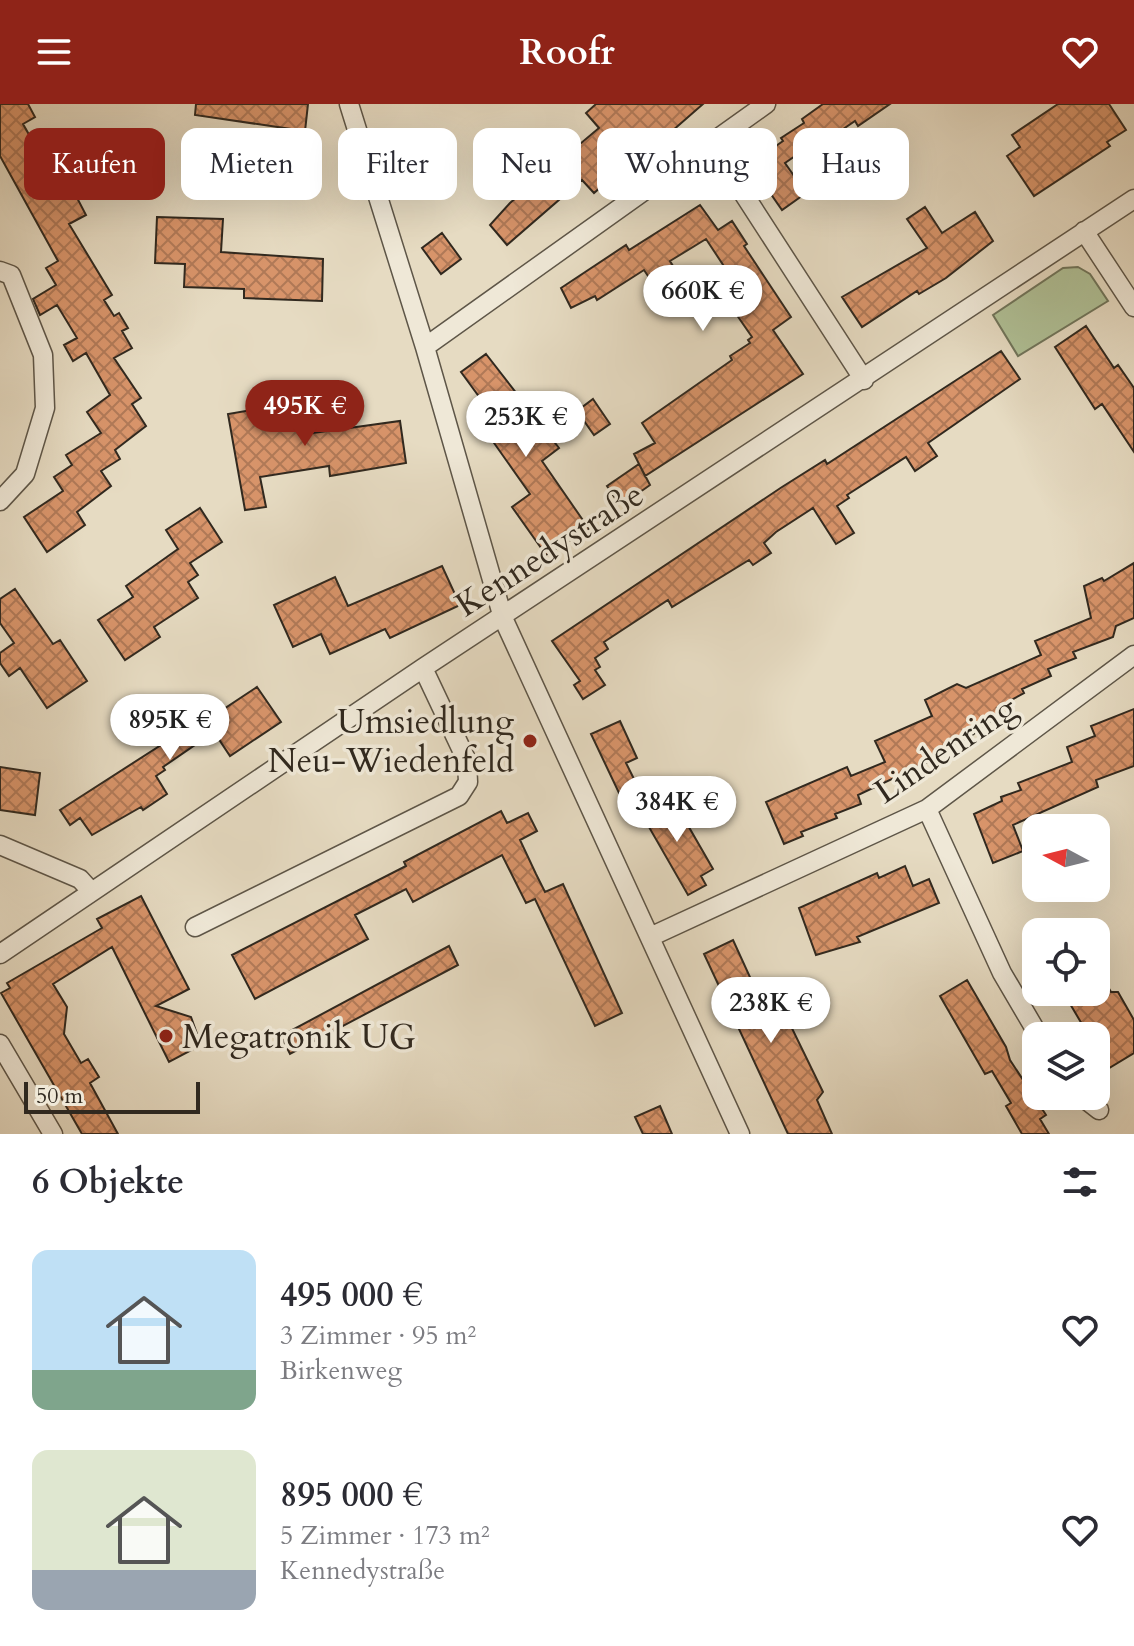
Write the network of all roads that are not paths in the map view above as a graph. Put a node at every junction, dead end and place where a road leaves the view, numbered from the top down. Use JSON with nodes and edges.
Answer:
{"nodes":[{"id":1,"x":349,"y":104,"type":"edge"},
{"id":2,"x":766,"y":104,"type":"edge"},
{"id":3,"x":734,"y":128,"type":"edge"},
{"id":4,"x":1134,"y":199,"type":"edge"},
{"id":5,"x":634,"y":200,"type":"edge"},
{"id":6,"x":748,"y":200,"type":"edge"},
{"id":7,"x":1084,"y":231,"type":"junction"},
{"id":8,"x":0,"y":271,"type":"edge"},
{"id":9,"x":1134,"y":307,"type":"edge"},
{"id":10,"x":425,"y":347,"type":"junction"},
{"id":11,"x":864,"y":380,"type":"junction"},
{"id":12,"x":0,"y":501,"type":"edge"},
{"id":13,"x":503,"y":618,"type":"junction"},
{"id":14,"x":1134,"y":655,"type":"edge"},
{"id":15,"x":423,"y":668,"type":"junction"},
{"id":16,"x":927,"y":809,"type":"junction"},
{"id":17,"x":0,"y":845,"type":"edge"},
{"id":18,"x":90,"y":890,"type":"junction"},
{"id":19,"x":195,"y":927,"type":"dead end"},
{"id":20,"x":650,"y":937,"type":"junction"},
{"id":21,"x":0,"y":954,"type":"edge"},
{"id":22,"x":1031,"y":1022,"type":"edge"},
{"id":23,"x":0,"y":1044,"type":"edge"},
{"id":24,"x":53,"y":1134,"type":"edge"},
{"id":25,"x":740,"y":1134,"type":"edge"}],
"edges":[{"from":1,"to":10,"type":"street"},
{"from":2,"to":3,"type":"street"},
{"from":4,"to":7,"type":"street","name":"Kennedystraße"},
{"from":5,"to":10,"type":"street"},
{"from":6,"to":11,"type":"street"},
{"from":7,"to":9,"type":"street"},
{"from":7,"to":11,"type":"street","name":"Kennedystraße"},
{"from":8,"to":12,"type":"street"},
{"from":10,"to":13,"type":"street"},
{"from":11,"to":13,"type":"street","name":"Kennedystraße"},
{"from":13,"to":15,"type":"street","name":"Kennedystraße"},
{"from":13,"to":20,"type":"street"},
{"from":14,"to":16,"type":"street","name":"Lindenring"},
{"from":15,"to":18,"type":"street","name":"Kennedystraße"},
{"from":15,"to":19,"type":"street"},
{"from":16,"to":20,"type":"street","name":"Lindenring"},
{"from":16,"to":22,"type":"street"},
{"from":17,"to":18,"type":"street"},
{"from":18,"to":21,"type":"street","name":"Kennedystraße"},
{"from":20,"to":25,"type":"street"},
{"from":23,"to":24,"type":"street"}]}
